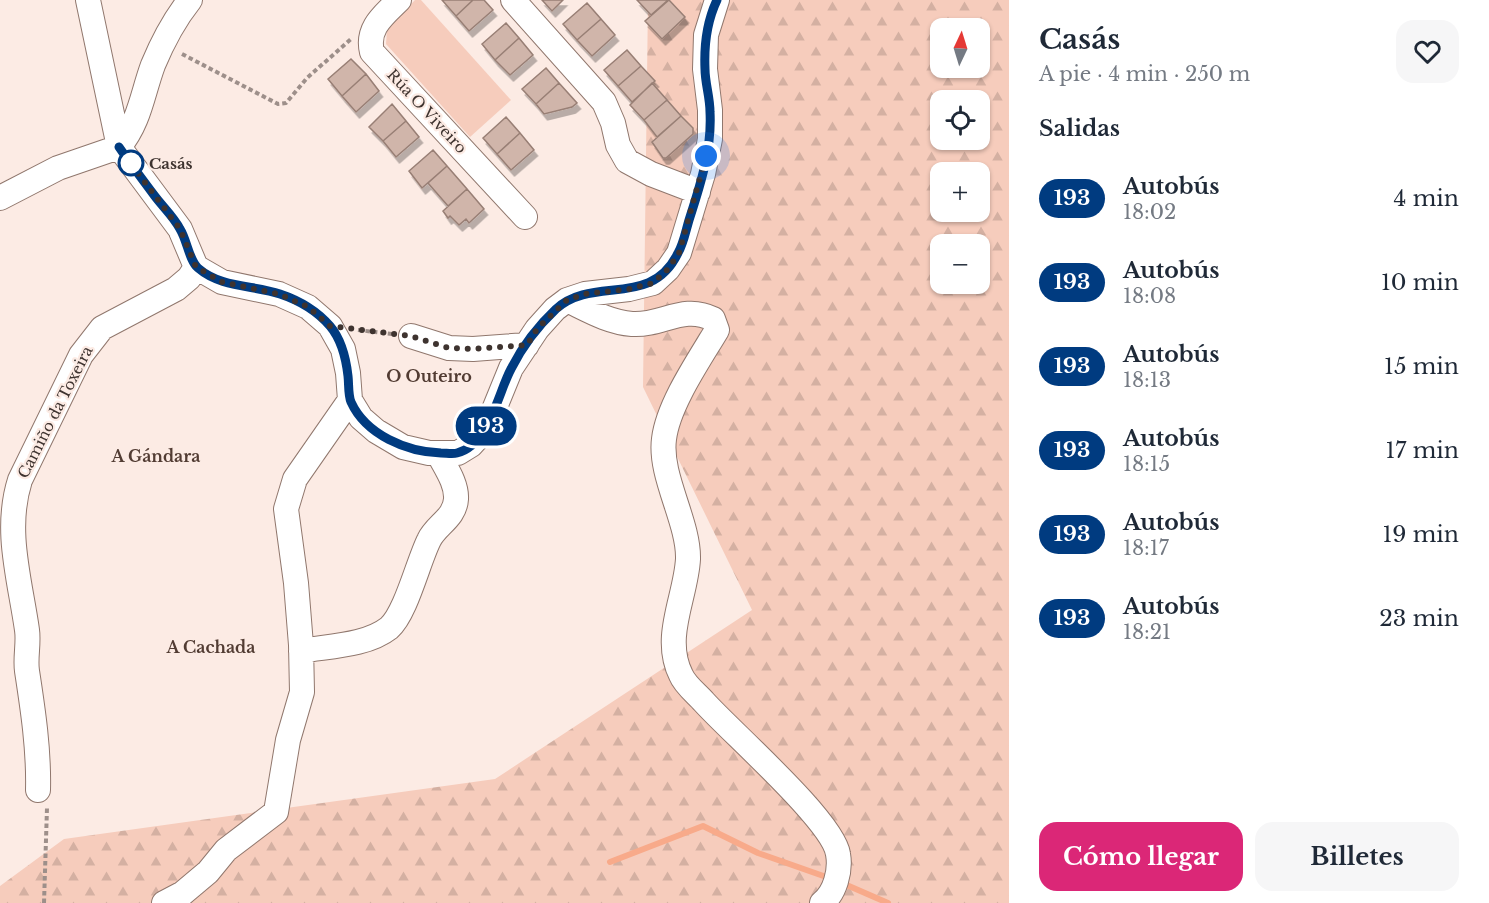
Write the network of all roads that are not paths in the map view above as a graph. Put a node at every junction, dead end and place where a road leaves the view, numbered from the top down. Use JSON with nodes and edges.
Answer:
{"nodes":[{"id":1,"x":88,"y":0,"type":"edge"},
{"id":2,"x":190,"y":0,"type":"edge"},
{"id":3,"x":399,"y":0,"type":"edge"},
{"id":4,"x":513,"y":0,"type":"edge"},
{"id":5,"x":712,"y":2,"type":"edge"},
{"id":6,"x":119,"y":147,"type":"junction"},
{"id":7,"x":698,"y":192,"type":"junction"},
{"id":8,"x":0,"y":198,"type":"edge"},
{"id":9,"x":525,"y":217,"type":"dead end"},
{"id":10,"x":196,"y":267,"type":"junction"},
{"id":11,"x":567,"y":300,"type":"junction"},
{"id":12,"x":411,"y":336,"type":"road end"},
{"id":13,"x":527,"y":345,"type":"junction"},
{"id":14,"x":350,"y":400,"type":"junction"},
{"id":15,"x":438,"y":453,"type":"junction"},
{"id":16,"x":301,"y":651,"type":"junction"},
{"id":17,"x":43,"y":798,"type":"road end"},
{"id":18,"x":164,"y":903,"type":"edge"},
{"id":19,"x":822,"y":903,"type":"edge"}],
"edges":[{"from":1,"to":6,"type":"street"},
{"from":2,"to":6,"type":"street"},
{"from":3,"to":9,"type":"street","name":"Rúa O Viveiro"},
{"from":4,"to":7,"type":"street"},
{"from":5,"to":7,"type":"street"},
{"from":6,"to":8,"type":"street"},
{"from":6,"to":10,"type":"street"},
{"from":7,"to":11,"type":"street"},
{"from":10,"to":14,"type":"street"},
{"from":10,"to":17,"type":"street","name":"Camiño da Toxeira"},
{"from":11,"to":13,"type":"street"},
{"from":11,"to":19,"type":"street"},
{"from":12,"to":13,"type":"street"},
{"from":13,"to":15,"type":"street"},
{"from":14,"to":15,"type":"street"},
{"from":14,"to":16,"type":"street"},
{"from":15,"to":16,"type":"street"},
{"from":16,"to":18,"type":"street"}]}
